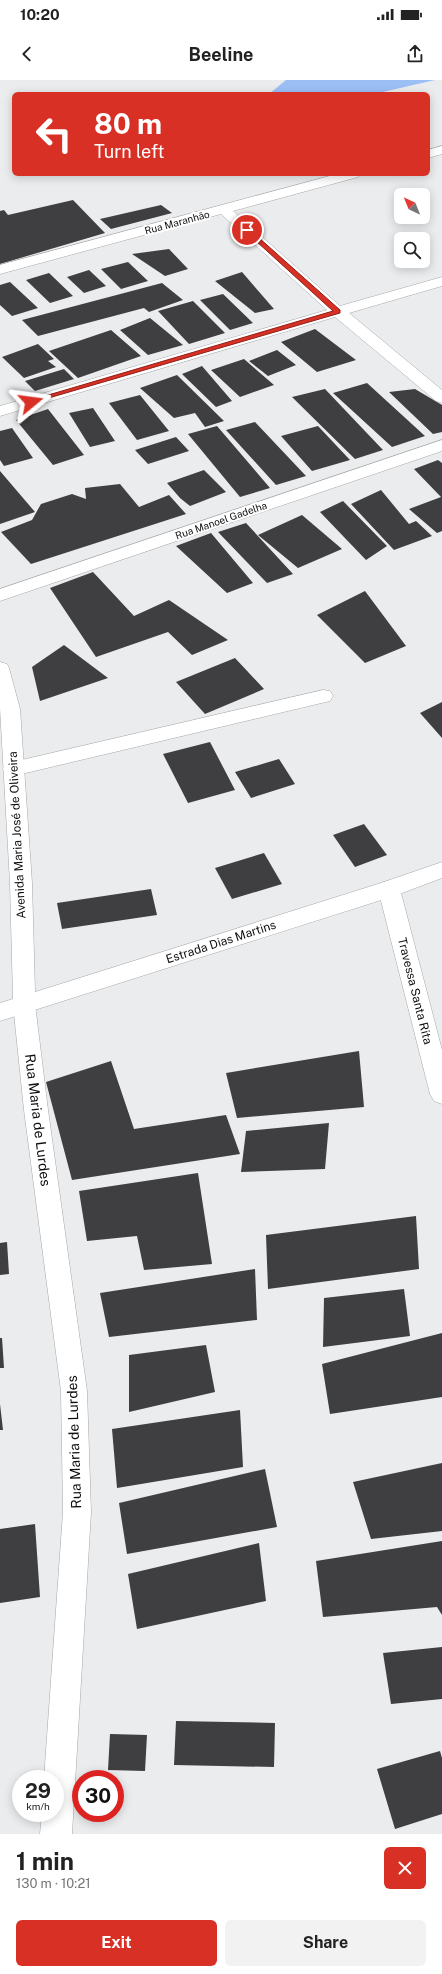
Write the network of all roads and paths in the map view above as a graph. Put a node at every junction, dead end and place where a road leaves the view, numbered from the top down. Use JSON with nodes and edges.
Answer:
{"nodes":[{"id":1,"x":442,"y":150,"type":"edge"},
{"id":2,"x":430,"y":153,"type":"edge"},
{"id":3,"x":346,"y":176,"type":"edge"},
{"id":4,"x":224,"y":210,"type":"junction"},
{"id":5,"x":0,"y":270,"type":"edge"},
{"id":6,"x":442,"y":281,"type":"edge"},
{"id":7,"x":338,"y":312,"type":"junction"},
{"id":8,"x":442,"y":398,"type":"edge"},
{"id":9,"x":0,"y":411,"type":"edge"},
{"id":10,"x":442,"y":445,"type":"edge"},
{"id":11,"x":0,"y":595,"type":"edge"},
{"id":12,"x":0,"y":668,"type":"edge"},
{"id":13,"x":323,"y":696,"type":"dead end"},
{"id":14,"x":13,"y":769,"type":"junction"},
{"id":15,"x":442,"y":870,"type":"edge"},
{"id":16,"x":389,"y":888,"type":"junction"},
{"id":17,"x":12,"y":1008,"type":"edge"},
{"id":18,"x":442,"y":1094,"type":"edge"},
{"id":19,"x":56,"y":1834,"type":"edge"}],
"edges":[{"from":1,"to":2,"type":"street"},
{"from":3,"to":4,"type":"street","name":"Rua Maranhão"},
{"from":4,"to":5,"type":"street","name":"Rua Maranhão"},
{"from":4,"to":7,"type":"street"},
{"from":6,"to":7,"type":"street"},
{"from":7,"to":8,"type":"street"},
{"from":7,"to":9,"type":"street"},
{"from":10,"to":11,"type":"street","name":"Rua Manoel Gadelha"},
{"from":12,"to":14,"type":"street","name":"Avenida Maria José de Oliveira"},
{"from":13,"to":14,"type":"street"},
{"from":14,"to":17,"type":"street","name":"Avenida Maria José de Oliveira"},
{"from":15,"to":16,"type":"street","name":"Estrada Dias Martins"},
{"from":16,"to":17,"type":"street","name":"Estrada Dias Martins"},
{"from":16,"to":18,"type":"street","name":"Travessa Santa Rita"},
{"from":17,"to":19,"type":"street","name":"Rua Maria de Lurdes"}]}
